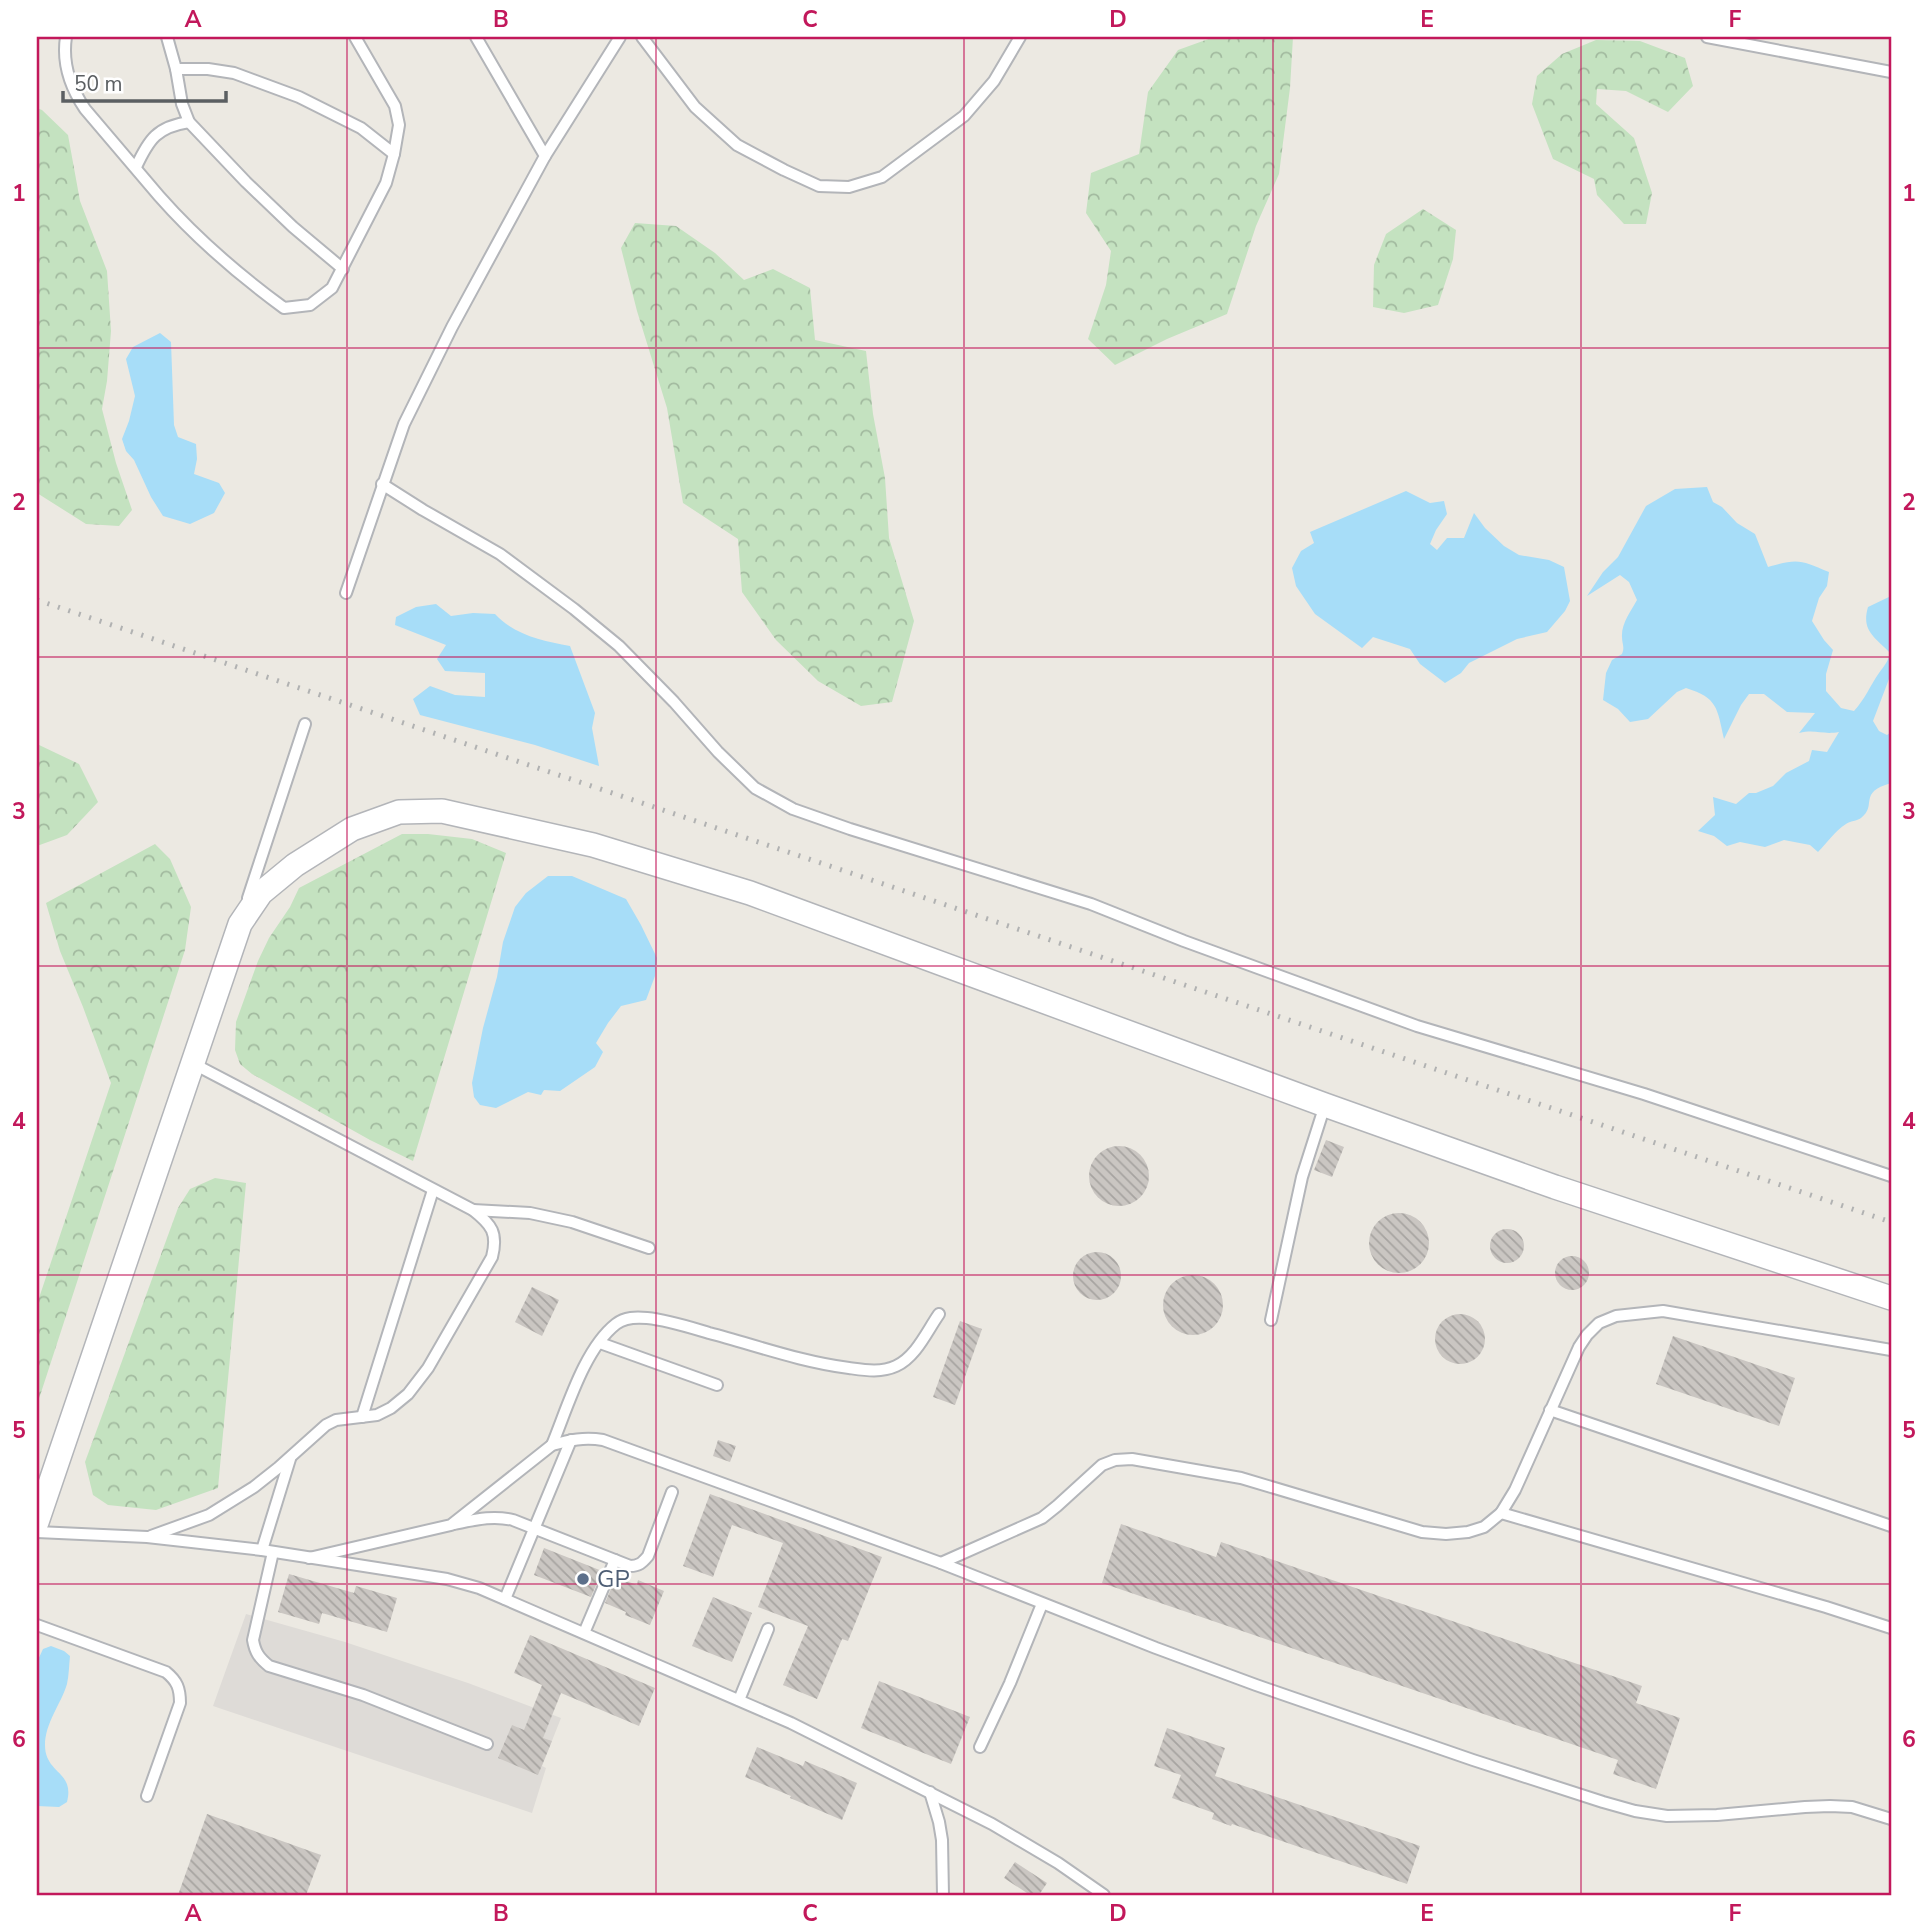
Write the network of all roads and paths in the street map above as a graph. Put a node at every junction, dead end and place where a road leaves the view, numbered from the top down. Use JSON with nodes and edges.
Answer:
{"nodes":[{"id":1,"x":66,"y":37,"type":"edge"},
{"id":2,"x":167,"y":37,"type":"edge"},
{"id":3,"x":355,"y":37,"type":"edge"},
{"id":4,"x":476,"y":37,"type":"edge"},
{"id":5,"x":620,"y":37,"type":"edge"},
{"id":6,"x":642,"y":37,"type":"edge"},
{"id":7,"x":1020,"y":37,"type":"edge"},
{"id":8,"x":1707,"y":37,"type":"edge"},
{"id":9,"x":176,"y":69,"type":"junction"},
{"id":10,"x":1891,"y":72,"type":"edge"},
{"id":11,"x":189,"y":122,"type":"junction"},
{"id":12,"x":394,"y":154,"type":"junction"},
{"id":13,"x":545,"y":156,"type":"junction"},
{"id":14,"x":136,"y":167,"type":"junction"},
{"id":15,"x":343,"y":269,"type":"junction"},
{"id":16,"x":382,"y":484,"type":"junction"},
{"id":17,"x":345,"y":593,"type":"dead end"},
{"id":18,"x":305,"y":724,"type":"dead end"},
{"id":19,"x":240,"y":924,"type":"junction"},
{"id":20,"x":192,"y":1063,"type":"junction"},
{"id":21,"x":1325,"y":1105,"type":"junction"},
{"id":22,"x":1891,"y":1176,"type":"edge"},
{"id":23,"x":433,"y":1190,"type":"junction"},
{"id":24,"x":473,"y":1210,"type":"junction"},
{"id":25,"x":649,"y":1248,"type":"dead end"},
{"id":26,"x":1891,"y":1298,"type":"edge"},
{"id":27,"x":939,"y":1314,"type":"dead end"},
{"id":28,"x":1272,"y":1320,"type":"dead end"},
{"id":29,"x":600,"y":1343,"type":"junction"},
{"id":30,"x":1891,"y":1350,"type":"edge"},
{"id":31,"x":717,"y":1385,"type":"dead end"},
{"id":32,"x":1550,"y":1410,"type":"junction"},
{"id":33,"x":362,"y":1417,"type":"junction"},
{"id":34,"x":571,"y":1440,"type":"junction"},
{"id":35,"x":552,"y":1445,"type":"junction"},
{"id":36,"x":291,"y":1457,"type":"junction"},
{"id":37,"x":672,"y":1492,"type":"dead end"},
{"id":38,"x":1501,"y":1513,"type":"junction"},
{"id":39,"x":37,"y":1522,"type":"edge"},
{"id":40,"x":451,"y":1525,"type":"junction"},
{"id":41,"x":1891,"y":1527,"type":"edge"},
{"id":42,"x":534,"y":1528,"type":"junction"},
{"id":43,"x":37,"y":1532,"type":"edge"},
{"id":44,"x":147,"y":1537,"type":"junction"},
{"id":45,"x":268,"y":1551,"type":"junction"},
{"id":46,"x":309,"y":1558,"type":"junction"},
{"id":47,"x":615,"y":1560,"type":"junction"},
{"id":48,"x":941,"y":1563,"type":"junction"},
{"id":49,"x":505,"y":1599,"type":"junction"},
{"id":50,"x":1042,"y":1604,"type":"junction"},
{"id":51,"x":37,"y":1625,"type":"edge"},
{"id":52,"x":1891,"y":1628,"type":"edge"},
{"id":53,"x":768,"y":1629,"type":"dead end"},
{"id":54,"x":584,"y":1633,"type":"junction"},
{"id":55,"x":739,"y":1700,"type":"junction"},
{"id":56,"x":487,"y":1744,"type":"dead end"},
{"id":57,"x":980,"y":1747,"type":"dead end"},
{"id":58,"x":930,"y":1792,"type":"junction"},
{"id":59,"x":147,"y":1796,"type":"dead end"},
{"id":60,"x":1891,"y":1819,"type":"edge"},
{"id":61,"x":943,"y":1895,"type":"edge"},
{"id":62,"x":1104,"y":1895,"type":"edge"}],
"edges":[{"from":1,"to":14,"type":"lane"},
{"from":2,"to":9,"type":"lane"},
{"from":3,"to":12,"type":"lane"},
{"from":4,"to":13,"type":"lane"},
{"from":5,"to":13,"type":"lane"},
{"from":6,"to":7,"type":"lane"},
{"from":8,"to":10,"type":"lane"},
{"from":9,"to":11,"type":"lane"},
{"from":9,"to":12,"type":"lane"},
{"from":11,"to":14,"type":"lane"},
{"from":11,"to":15,"type":"lane"},
{"from":12,"to":15,"type":"lane"},
{"from":13,"to":16,"type":"lane"},
{"from":14,"to":15,"type":"lane"},
{"from":16,"to":17,"type":"lane"},
{"from":16,"to":22,"type":"lane"},
{"from":18,"to":19,"type":"lane"},
{"from":19,"to":20,"type":"street"},
{"from":19,"to":21,"type":"street"},
{"from":20,"to":23,"type":"lane"},
{"from":20,"to":39,"type":"street"},
{"from":21,"to":26,"type":"street"},
{"from":21,"to":28,"type":"lane"},
{"from":23,"to":24,"type":"lane"},
{"from":23,"to":33,"type":"lane"},
{"from":24,"to":25,"type":"lane"},
{"from":24,"to":33,"type":"lane"},
{"from":27,"to":29,"type":"lane"},
{"from":29,"to":31,"type":"lane"},
{"from":29,"to":35,"type":"lane"},
{"from":30,"to":32,"type":"lane"},
{"from":32,"to":38,"type":"lane"},
{"from":32,"to":41,"type":"lane"},
{"from":33,"to":36,"type":"lane"},
{"from":34,"to":35,"type":"lane"},
{"from":34,"to":42,"type":"lane"},
{"from":34,"to":48,"type":"lane"},
{"from":35,"to":40,"type":"lane"},
{"from":36,"to":44,"type":"lane"},
{"from":36,"to":45,"type":"lane"},
{"from":37,"to":47,"type":"lane"},
{"from":38,"to":48,"type":"lane"},
{"from":38,"to":52,"type":"lane"},
{"from":40,"to":42,"type":"lane"},
{"from":40,"to":46,"type":"lane"},
{"from":42,"to":47,"type":"lane"},
{"from":42,"to":49,"type":"lane"},
{"from":43,"to":44,"type":"lane"},
{"from":44,"to":45,"type":"lane"},
{"from":45,"to":46,"type":"lane"},
{"from":45,"to":56,"type":"lane"},
{"from":46,"to":49,"type":"lane"},
{"from":47,"to":54,"type":"lane"},
{"from":48,"to":50,"type":"lane"},
{"from":49,"to":54,"type":"lane"},
{"from":50,"to":57,"type":"lane"},
{"from":50,"to":60,"type":"lane"},
{"from":51,"to":59,"type":"lane"},
{"from":53,"to":55,"type":"lane"},
{"from":54,"to":55,"type":"lane"},
{"from":55,"to":58,"type":"lane"},
{"from":58,"to":61,"type":"lane"},
{"from":58,"to":62,"type":"lane"}]}
